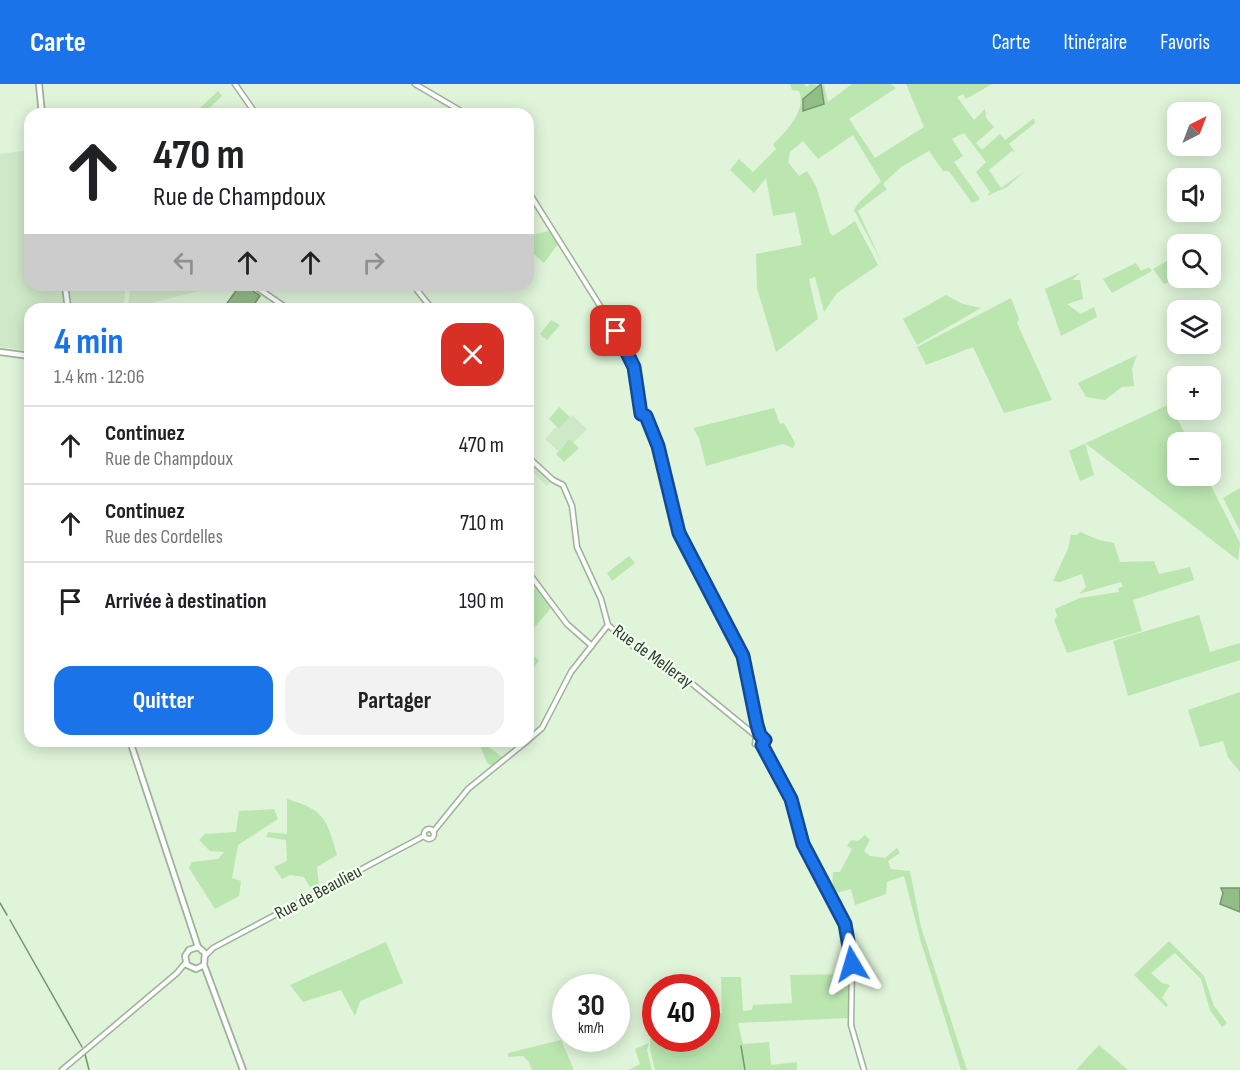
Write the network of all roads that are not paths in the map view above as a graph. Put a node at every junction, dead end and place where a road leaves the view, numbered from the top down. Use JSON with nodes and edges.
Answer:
{"nodes":[{"id":1,"x":39,"y":84,"type":"edge"},
{"id":2,"x":235,"y":84,"type":"edge"},
{"id":3,"x":415,"y":84,"type":"edge"},
{"id":4,"x":41,"y":108,"type":"edge"},
{"id":5,"x":252,"y":108,"type":"edge"},
{"id":6,"x":456,"y":108,"type":"edge"},
{"id":7,"x":534,"y":201,"type":"edge"},
{"id":8,"x":262,"y":291,"type":"edge"},
{"id":9,"x":418,"y":291,"type":"edge"},
{"id":10,"x":279,"y":303,"type":"edge"},
{"id":11,"x":427,"y":303,"type":"edge"},
{"id":12,"x":0,"y":352,"type":"edge"},
{"id":13,"x":24,"y":355,"type":"edge"},
{"id":14,"x":534,"y":462,"type":"edge"},
{"id":15,"x":534,"y":580,"type":"edge"},
{"id":16,"x":608,"y":625,"type":"junction"},
{"id":17,"x":592,"y":646,"type":"junction"},
{"id":18,"x":534,"y":735,"type":"edge"},
{"id":19,"x":758,"y":736,"type":"junction"},
{"id":20,"x":762,"y":745,"type":"junction"},
{"id":21,"x":132,"y":747,"type":"edge"},
{"id":22,"x":520,"y":747,"type":"edge"},
{"id":23,"x":433,"y":832,"type":"junction"},
{"id":24,"x":424,"y":836,"type":"junction"},
{"id":25,"x":192,"y":923,"type":"junction"},
{"id":26,"x":192,"y":948,"type":"junction"},
{"id":27,"x":202,"y":951,"type":"junction"},
{"id":28,"x":186,"y":962,"type":"junction"},
{"id":29,"x":190,"y":967,"type":"junction"},
{"id":30,"x":202,"y":967,"type":"junction"},
{"id":31,"x":177,"y":973,"type":"junction"},
{"id":32,"x":62,"y":1070,"type":"edge"},
{"id":33,"x":243,"y":1070,"type":"edge"},
{"id":34,"x":864,"y":1070,"type":"edge"}],
"edges":[{"from":1,"to":4,"type":"main road"},
{"from":2,"to":5,"type":"street"},
{"from":3,"to":6,"type":"street"},
{"from":7,"to":19,"type":"street"},
{"from":8,"to":10,"type":"street"},
{"from":9,"to":11,"type":"street"},
{"from":12,"to":13,"type":"main road"},
{"from":14,"to":16,"type":"street","name":"Rue de Melleray"},
{"from":15,"to":17,"type":"street"},
{"from":16,"to":17,"type":"street"},
{"from":16,"to":19,"type":"street","name":"Rue de Melleray"},
{"from":17,"to":18,"type":"street"},
{"from":19,"to":20,"type":"street"},
{"from":19,"to":20,"type":"street"},
{"from":20,"to":34,"type":"street"},
{"from":21,"to":25,"type":"main road"},
{"from":22,"to":23,"type":"street"},
{"from":23,"to":24,"type":"street"},
{"from":23,"to":24,"type":"street"},
{"from":24,"to":27,"type":"street","name":"Rue de Beaulieu"},
{"from":25,"to":26,"type":"main road"},
{"from":25,"to":27,"type":"main road"},
{"from":26,"to":27,"type":"main road"},
{"from":26,"to":28,"type":"main road"},
{"from":27,"to":30,"type":"main road"},
{"from":28,"to":29,"type":"main road"},
{"from":28,"to":31,"type":"street"},
{"from":29,"to":30,"type":"main road"},
{"from":29,"to":31,"type":"street"},
{"from":30,"to":33,"type":"main road"},
{"from":31,"to":32,"type":"street"}]}
